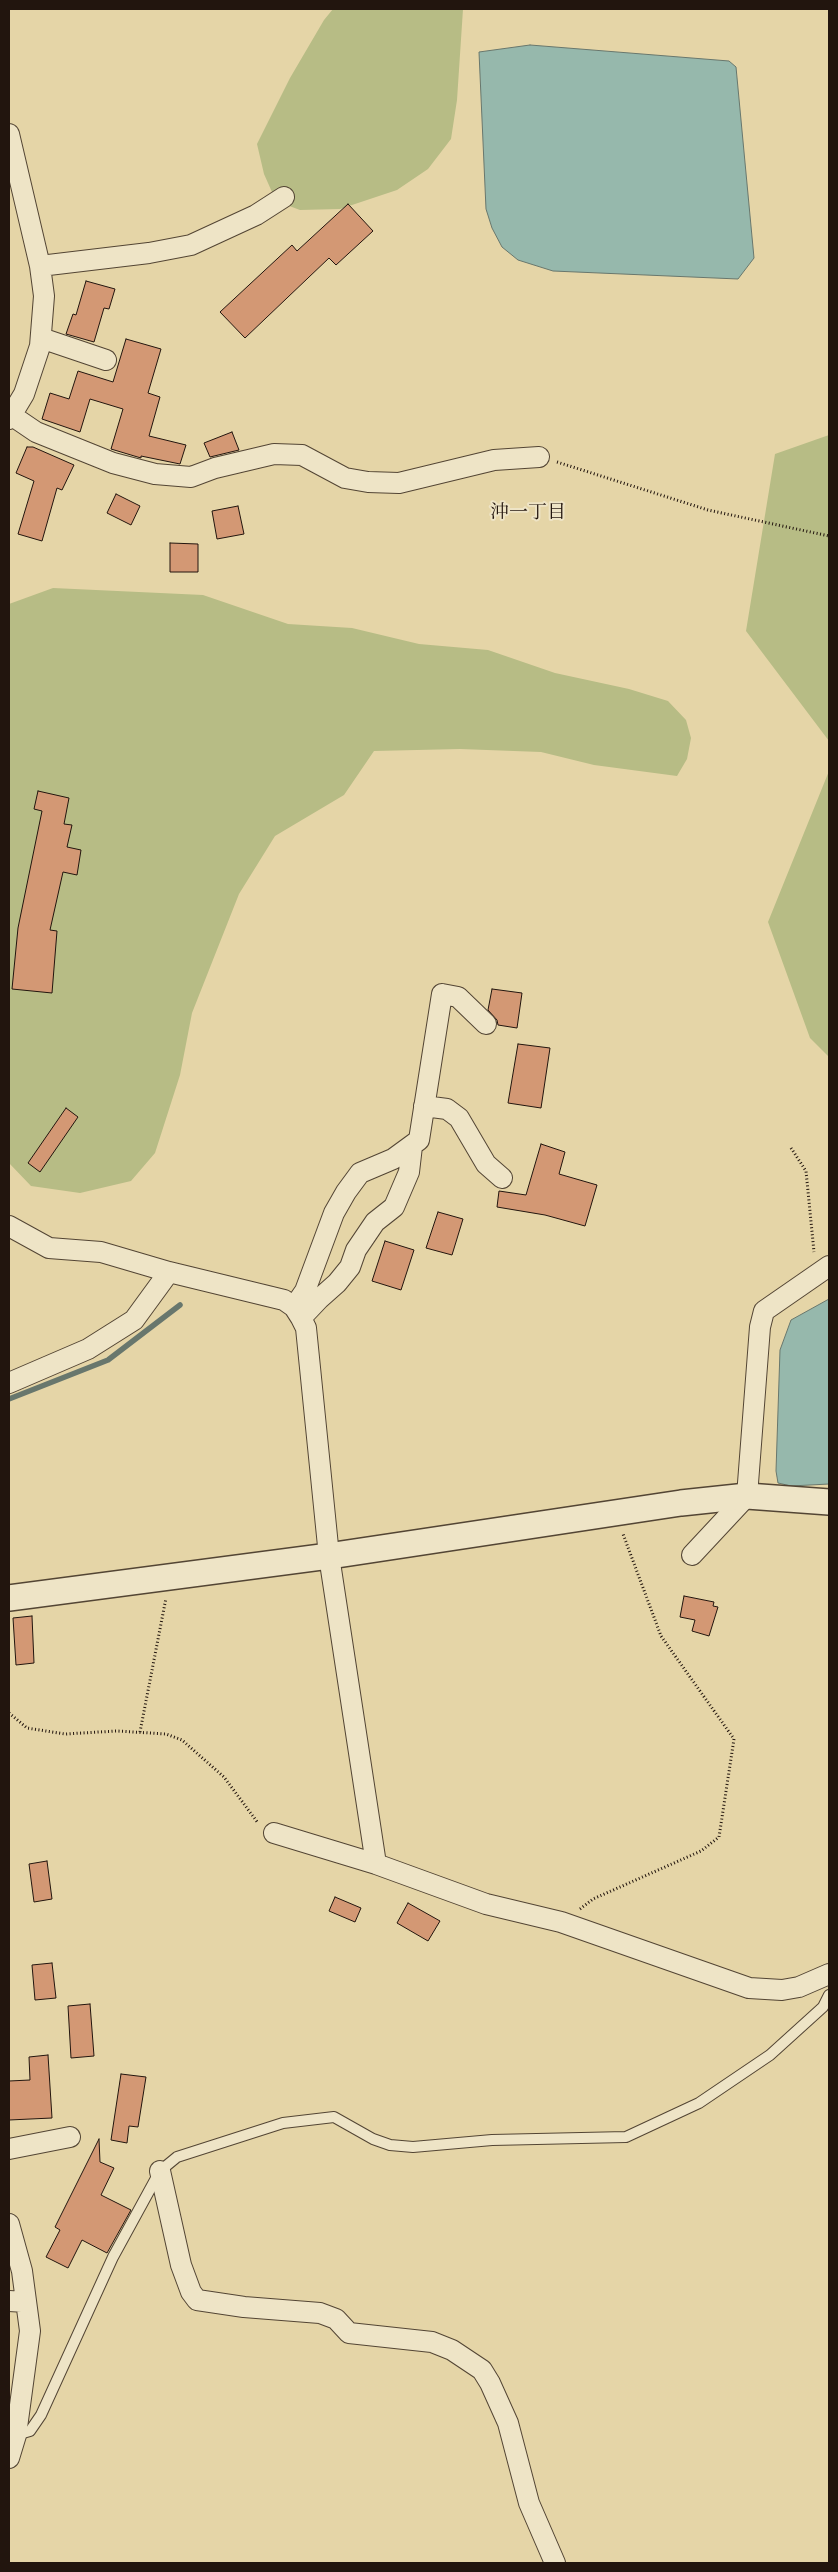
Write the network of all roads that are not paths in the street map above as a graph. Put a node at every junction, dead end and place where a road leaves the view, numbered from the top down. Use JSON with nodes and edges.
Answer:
{"nodes":[{"id":1,"x":9,"y":134,"type":"edge"},
{"id":2,"x":284,"y":198,"type":"dead end"},
{"id":3,"x":40,"y":266,"type":"junction"},
{"id":4,"x":41,"y":338,"type":"junction"},
{"id":5,"x":106,"y":360,"type":"dead end"},
{"id":6,"x":10,"y":416,"type":"edge"},
{"id":7,"x":540,"y":457,"type":"road end"},
{"id":8,"x":486,"y":1024,"type":"dead end"},
{"id":9,"x":424,"y":1106,"type":"junction"},
{"id":10,"x":412,"y":1146,"type":"junction"},
{"id":11,"x":502,"y":1178,"type":"dead end"},
{"id":12,"x":9,"y":1226,"type":"edge"},
{"id":13,"x":823,"y":1270,"type":"edge"},
{"id":14,"x":169,"y":1272,"type":"junction"},
{"id":15,"x":298,"y":1312,"type":"junction"},
{"id":16,"x":9,"y":1383,"type":"edge"},
{"id":17,"x":748,"y":1496,"type":"junction"},
{"id":18,"x":829,"y":1502,"type":"edge"},
{"id":19,"x":692,"y":1555,"type":"dead end"},
{"id":20,"x":328,"y":1556,"type":"junction"},
{"id":21,"x":9,"y":1598,"type":"edge"},
{"id":22,"x":274,"y":1833,"type":"road end"},
{"id":23,"x":376,"y":1864,"type":"junction"},
{"id":24,"x":829,"y":1974,"type":"edge"},
{"id":25,"x":829,"y":1994,"type":"edge"},
{"id":26,"x":70,"y":2137,"type":"dead end"},
{"id":27,"x":9,"y":2149,"type":"edge"},
{"id":28,"x":160,"y":2171,"type":"junction"},
{"id":29,"x":9,"y":2224,"type":"edge"},
{"id":30,"x":18,"y":2302,"type":"edge"},
{"id":31,"x":16,"y":2435,"type":"junction"},
{"id":32,"x":9,"y":2458,"type":"edge"},
{"id":33,"x":555,"y":2563,"type":"edge"}],
"edges":[{"from":1,"to":3,"type":"street"},
{"from":2,"to":3,"type":"street"},
{"from":3,"to":4,"type":"street"},
{"from":4,"to":5,"type":"street"},
{"from":4,"to":6,"type":"street"},
{"from":6,"to":7,"type":"street"},
{"from":8,"to":9,"type":"street"},
{"from":9,"to":10,"type":"street"},
{"from":9,"to":11,"type":"street"},
{"from":10,"to":15,"type":"street"},
{"from":10,"to":15,"type":"street"},
{"from":12,"to":14,"type":"street"},
{"from":13,"to":17,"type":"street"},
{"from":14,"to":15,"type":"street"},
{"from":14,"to":16,"type":"street"},
{"from":15,"to":20,"type":"street"},
{"from":17,"to":18,"type":"street"},
{"from":17,"to":19,"type":"street"},
{"from":17,"to":20,"type":"street"},
{"from":20,"to":21,"type":"street"},
{"from":20,"to":23,"type":"street"},
{"from":22,"to":23,"type":"street"},
{"from":23,"to":24,"type":"street"},
{"from":25,"to":28,"type":"lane"},
{"from":26,"to":27,"type":"street"},
{"from":28,"to":31,"type":"lane"},
{"from":28,"to":33,"type":"street"},
{"from":29,"to":30,"type":"street"},
{"from":30,"to":31,"type":"street"},
{"from":31,"to":32,"type":"street"}]}
